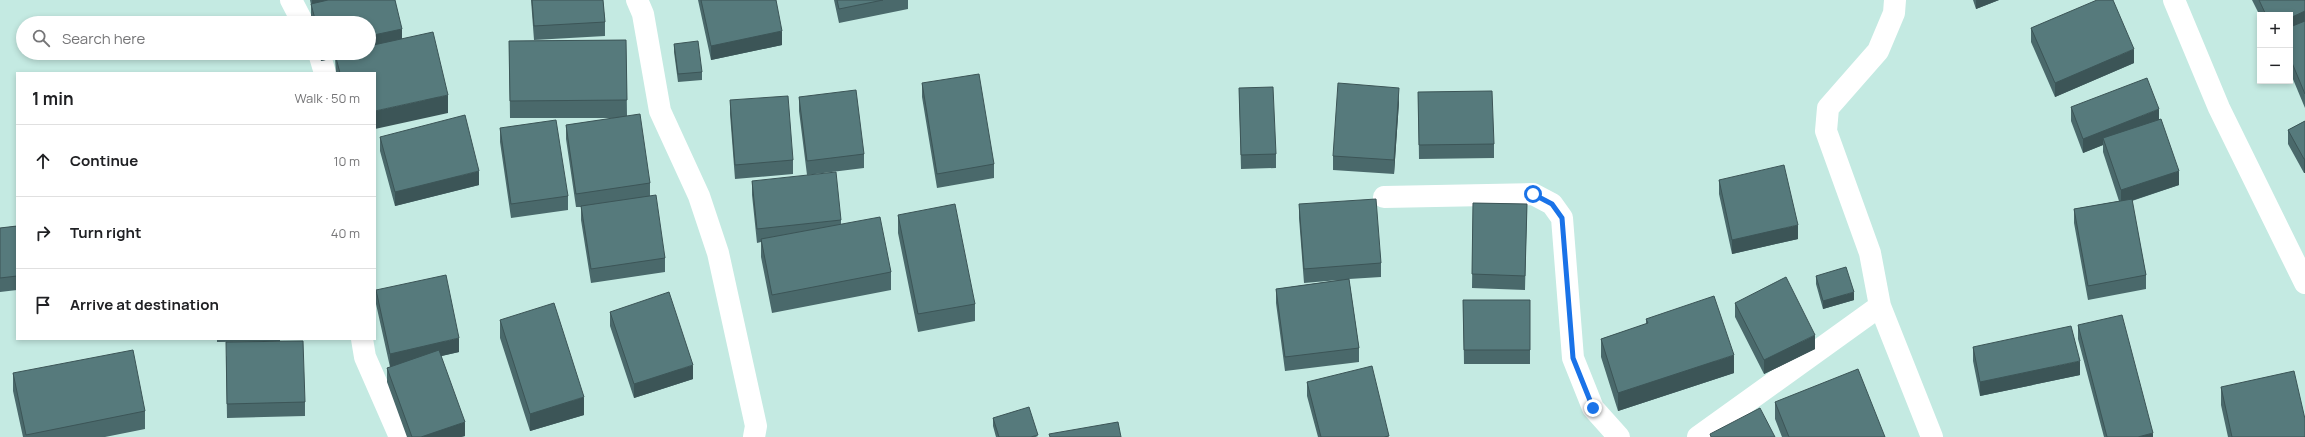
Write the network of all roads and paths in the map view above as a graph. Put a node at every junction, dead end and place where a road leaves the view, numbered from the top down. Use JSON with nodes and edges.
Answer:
{"nodes":[{"id":1,"x":291,"y":0,"type":"edge"},
{"id":2,"x":637,"y":0,"type":"edge"},
{"id":3,"x":1895,"y":0,"type":"edge"},
{"id":4,"x":2174,"y":0,"type":"edge"},
{"id":5,"x":299,"y":16,"type":"edge"},
{"id":6,"x":321,"y":60,"type":"edge"},
{"id":7,"x":325,"y":72,"type":"edge"},
{"id":8,"x":1384,"y":197,"type":"dead end"},
{"id":9,"x":2305,"y":283,"type":"edge"},
{"id":10,"x":1880,"y":306,"type":"junction"},
{"id":11,"x":362,"y":340,"type":"edge"},
{"id":12,"x":400,"y":437,"type":"edge"},
{"id":13,"x":754,"y":437,"type":"edge"},
{"id":14,"x":1619,"y":437,"type":"edge"},
{"id":15,"x":1698,"y":437,"type":"edge"},
{"id":16,"x":1932,"y":437,"type":"edge"}],
"edges":[{"from":1,"to":5,"type":"street"},
{"from":2,"to":13,"type":"street"},
{"from":3,"to":10,"type":"street"},
{"from":4,"to":9,"type":"street"},
{"from":6,"to":7,"type":"street"},
{"from":8,"to":14,"type":"street"},
{"from":10,"to":15,"type":"street"},
{"from":10,"to":16,"type":"street"},
{"from":11,"to":12,"type":"street"}]}
